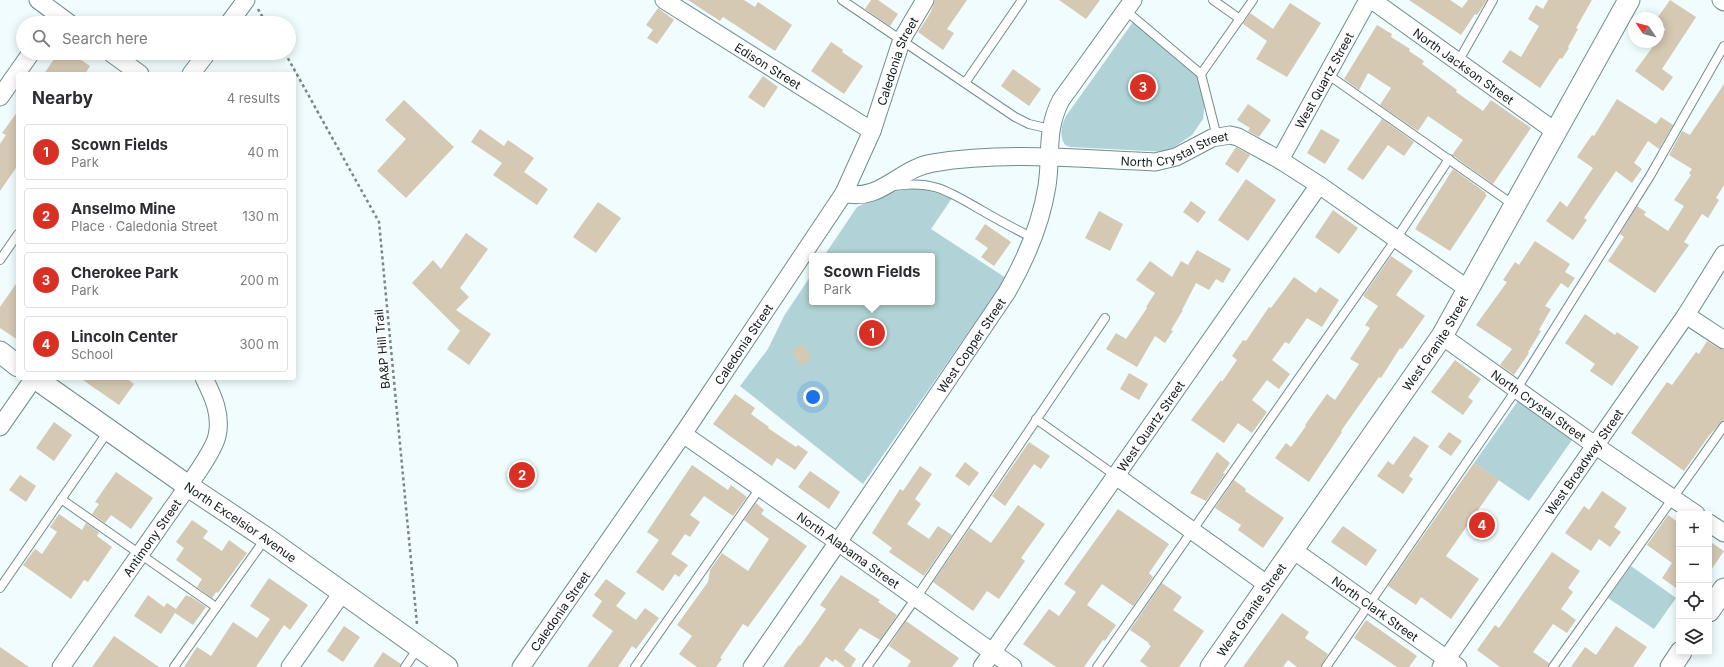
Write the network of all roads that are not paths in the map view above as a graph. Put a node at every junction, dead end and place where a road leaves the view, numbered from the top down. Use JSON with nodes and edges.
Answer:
{"nodes":[{"id":1,"x":38,"y":0,"type":"edge"},
{"id":2,"x":664,"y":0,"type":"edge"},
{"id":3,"x":842,"y":0,"type":"edge"},
{"id":4,"x":925,"y":0,"type":"edge"},
{"id":5,"x":1022,"y":0,"type":"edge"},
{"id":6,"x":1213,"y":0,"type":"edge"},
{"id":7,"x":1253,"y":0,"type":"edge"},
{"id":8,"x":1368,"y":0,"type":"edge"},
{"id":9,"x":1372,"y":0,"type":"edge"},
{"id":10,"x":1493,"y":0,"type":"edge"},
{"id":11,"x":1629,"y":0,"type":"edge"},
{"id":12,"x":1721,"y":0,"type":"edge"},
{"id":13,"x":1724,"y":2,"type":"edge"},
{"id":14,"x":251,"y":3,"type":"edge"},
{"id":15,"x":1129,"y":5,"type":"edge"},
{"id":16,"x":56,"y":16,"type":"edge"},
{"id":17,"x":237,"y":16,"type":"edge"},
{"id":18,"x":1240,"y":19,"type":"junction"},
{"id":19,"x":902,"y":39,"type":"junction"},
{"id":20,"x":1724,"y":46,"type":"edge"},
{"id":21,"x":26,"y":60,"type":"edge"},
{"id":22,"x":119,"y":60,"type":"edge"},
{"id":23,"x":202,"y":60,"type":"edge"},
{"id":24,"x":1458,"y":62,"type":"junction"},
{"id":25,"x":18,"y":72,"type":"edge"},
{"id":26,"x":134,"y":72,"type":"edge"},
{"id":27,"x":193,"y":72,"type":"edge"},
{"id":28,"x":16,"y":74,"type":"edge"},
{"id":29,"x":1201,"y":74,"type":"junction"},
{"id":30,"x":1327,"y":74,"type":"junction"},
{"id":31,"x":965,"y":83,"type":"junction"},
{"id":32,"x":0,"y":97,"type":"edge"},
{"id":33,"x":1050,"y":129,"type":"junction"},
{"id":34,"x":872,"y":131,"type":"junction"},
{"id":35,"x":1556,"y":132,"type":"junction"},
{"id":36,"x":1217,"y":137,"type":"junction"},
{"id":37,"x":1050,"y":157,"type":"junction"},
{"id":38,"x":1449,"y":159,"type":"junction"},
{"id":39,"x":1280,"y":160,"type":"junction"},
{"id":40,"x":1319,"y":185,"type":"junction"},
{"id":41,"x":883,"y":188,"type":"junction"},
{"id":42,"x":844,"y":193,"type":"junction"},
{"id":43,"x":1514,"y":206,"type":"junction"},
{"id":44,"x":16,"y":237,"type":"edge"},
{"id":45,"x":1033,"y":238,"type":"junction"},
{"id":46,"x":1396,"y":239,"type":"junction"},
{"id":47,"x":1724,"y":254,"type":"edge"},
{"id":48,"x":0,"y":260,"type":"edge"},
{"id":49,"x":1468,"y":289,"type":"junction"},
{"id":50,"x":1686,"y":315,"type":"junction"},
{"id":51,"x":1105,"y":318,"type":"dead end"},
{"id":52,"x":1442,"y":336,"type":"junction"},
{"id":53,"x":1724,"y":340,"type":"edge"},
{"id":54,"x":0,"y":352,"type":"edge"},
{"id":55,"x":16,"y":364,"type":"edge"},
{"id":56,"x":34,"y":380,"type":"edge"},
{"id":57,"x":38,"y":380,"type":"edge"},
{"id":58,"x":205,"y":380,"type":"edge"},
{"id":59,"x":1516,"y":390,"type":"junction"},
{"id":60,"x":1036,"y":419,"type":"junction"},
{"id":61,"x":1724,"y":426,"type":"edge"},
{"id":62,"x":0,"y":427,"type":"edge"},
{"id":63,"x":109,"y":430,"type":"junction"},
{"id":64,"x":683,"y":434,"type":"junction"},
{"id":65,"x":1596,"y":446,"type":"junction"},
{"id":66,"x":1116,"y":476,"type":"junction"},
{"id":67,"x":188,"y":486,"type":"junction"},
{"id":68,"x":760,"y":488,"type":"junction"},
{"id":69,"x":1673,"y":498,"type":"junction"},
{"id":70,"x":61,"y":499,"type":"junction"},
{"id":71,"x":1692,"y":511,"type":"edge"},
{"id":72,"x":1712,"y":525,"type":"edge"},
{"id":73,"x":1193,"y":531,"type":"junction"},
{"id":74,"x":1724,"y":533,"type":"edge"},
{"id":75,"x":266,"y":538,"type":"junction"},
{"id":76,"x":838,"y":542,"type":"junction"},
{"id":77,"x":1293,"y":550,"type":"junction"},
{"id":78,"x":140,"y":553,"type":"junction"},
{"id":79,"x":1268,"y":585,"type":"junction"},
{"id":80,"x":0,"y":588,"type":"edge"},
{"id":81,"x":1724,"y":590,"type":"edge"},
{"id":82,"x":342,"y":593,"type":"junction"},
{"id":83,"x":916,"y":598,"type":"junction"},
{"id":84,"x":1369,"y":604,"type":"junction"},
{"id":85,"x":216,"y":607,"type":"junction"},
{"id":86,"x":1712,"y":607,"type":"edge"},
{"id":87,"x":419,"y":648,"type":"junction"},
{"id":88,"x":992,"y":653,"type":"junction"},
{"id":89,"x":1679,"y":655,"type":"edge"},
{"id":90,"x":1448,"y":665,"type":"edge"},
{"id":91,"x":61,"y":667,"type":"edge"},
{"id":92,"x":174,"y":667,"type":"edge"},
{"id":93,"x":290,"y":667,"type":"edge"},
{"id":94,"x":406,"y":667,"type":"edge"},
{"id":95,"x":447,"y":667,"type":"edge"},
{"id":96,"x":521,"y":667,"type":"edge"},
{"id":97,"x":635,"y":667,"type":"edge"},
{"id":98,"x":752,"y":667,"type":"edge"},
{"id":99,"x":867,"y":667,"type":"edge"},
{"id":100,"x":982,"y":667,"type":"edge"},
{"id":101,"x":1012,"y":667,"type":"edge"},
{"id":102,"x":1097,"y":667,"type":"edge"},
{"id":103,"x":1211,"y":667,"type":"edge"},
{"id":104,"x":1326,"y":667,"type":"edge"},
{"id":105,"x":1554,"y":667,"type":"edge"},
{"id":106,"x":1671,"y":667,"type":"edge"}],
"edges":[{"from":1,"to":16,"type":"street"},
{"from":2,"to":34,"type":"street","name":"Edison Street"},
{"from":3,"to":19,"type":"lane"},
{"from":4,"to":19,"type":"street","name":"Caledonia Street"},
{"from":5,"to":31,"type":"lane"},
{"from":6,"to":18,"type":"lane"},
{"from":7,"to":18,"type":"lane"},
{"from":8,"to":30,"type":"street","name":"West Quartz Street"},
{"from":9,"to":24,"type":"street","name":"North Jackson Street"},
{"from":10,"to":24,"type":"lane"},
{"from":11,"to":35,"type":"street","name":"West Granite Street"},
{"from":12,"to":13,"type":"street"},
{"from":14,"to":17,"type":"street"},
{"from":15,"to":29,"type":"lane"},
{"from":15,"to":33,"type":"street","name":"West Copper Street"},
{"from":18,"to":29,"type":"lane"},
{"from":19,"to":31,"type":"lane"},
{"from":19,"to":34,"type":"street","name":"Caledonia Street"},
{"from":20,"to":59,"type":"lane"},
{"from":21,"to":25,"type":"street"},
{"from":22,"to":26,"type":"street"},
{"from":23,"to":27,"type":"street"},
{"from":24,"to":35,"type":"street","name":"North Jackson Street"},
{"from":28,"to":32,"type":"street"},
{"from":29,"to":36,"type":"lane"},
{"from":30,"to":38,"type":"lane"},
{"from":30,"to":39,"type":"street","name":"West Quartz Street"},
{"from":31,"to":33,"type":"lane"},
{"from":33,"to":37,"type":"street","name":"West Copper Street"},
{"from":34,"to":42,"type":"street","name":"Caledonia Street"},
{"from":35,"to":43,"type":"street","name":"West Granite Street"},
{"from":36,"to":37,"type":"street","name":"North Crystal Street"},
{"from":36,"to":39,"type":"street","name":"North Crystal Street"},
{"from":37,"to":41,"type":"street","name":"North Crystal Street"},
{"from":37,"to":45,"type":"street","name":"West Copper Street"},
{"from":38,"to":43,"type":"lane"},
{"from":38,"to":46,"type":"lane"},
{"from":39,"to":40,"type":"street","name":"North Crystal Street"},
{"from":40,"to":46,"type":"street","name":"North Crystal Street"},
{"from":40,"to":66,"type":"street","name":"West Quartz Street"},
{"from":41,"to":42,"type":"street","name":"North Crystal Street"},
{"from":41,"to":45,"type":"lane"},
{"from":42,"to":64,"type":"street","name":"Caledonia Street"},
{"from":43,"to":49,"type":"street","name":"West Granite Street"},
{"from":44,"to":48,"type":"lane"},
{"from":45,"to":76,"type":"street","name":"West Copper Street"},
{"from":46,"to":49,"type":"street","name":"North Crystal Street"},
{"from":46,"to":73,"type":"lane"},
{"from":47,"to":50,"type":"street","name":"West Broadway Street"},
{"from":49,"to":52,"type":"street","name":"West Granite Street"},
{"from":50,"to":53,"type":"street"},
{"from":50,"to":65,"type":"street","name":"West Broadway Street"},
{"from":51,"to":60,"type":"lane"},
{"from":52,"to":59,"type":"street","name":"North Crystal Street"},
{"from":52,"to":77,"type":"street","name":"West Granite Street"},
{"from":54,"to":55,"type":"street"},
{"from":56,"to":62,"type":"street"},
{"from":57,"to":63,"type":"street","name":"North Excelsior Avenue"},
{"from":58,"to":67,"type":"street","name":"Antimony Street"},
{"from":59,"to":65,"type":"street","name":"North Crystal Street"},
{"from":59,"to":84,"type":"lane"},
{"from":60,"to":66,"type":"lane"},
{"from":60,"to":83,"type":"lane"},
{"from":61,"to":69,"type":"lane"},
{"from":63,"to":67,"type":"street","name":"North Excelsior Avenue"},
{"from":63,"to":70,"type":"lane"},
{"from":64,"to":68,"type":"street","name":"North Alabama Street"},
{"from":64,"to":96,"type":"street","name":"Caledonia Street"},
{"from":65,"to":69,"type":"street","name":"North Crystal Street"},
{"from":65,"to":90,"type":"street","name":"West Broadway Street"},
{"from":66,"to":73,"type":"street"},
{"from":66,"to":88,"type":"street","name":"West Quartz Street"},
{"from":67,"to":75,"type":"street","name":"North Excelsior Avenue"},
{"from":67,"to":78,"type":"street","name":"Antimony Street"},
{"from":68,"to":76,"type":"street","name":"North Alabama Street"},
{"from":68,"to":97,"type":"lane"},
{"from":69,"to":71,"type":"street","name":"North Crystal Street"},
{"from":69,"to":105,"type":"lane"},
{"from":70,"to":78,"type":"lane"},
{"from":70,"to":80,"type":"lane"},
{"from":72,"to":74,"type":"street"},
{"from":73,"to":79,"type":"street"},
{"from":73,"to":102,"type":"lane"},
{"from":75,"to":82,"type":"street","name":"North Excelsior Avenue"},
{"from":75,"to":85,"type":"lane"},
{"from":76,"to":83,"type":"street","name":"North Alabama Street"},
{"from":76,"to":98,"type":"street","name":"West Copper Street"},
{"from":77,"to":79,"type":"street","name":"West Granite Street"},
{"from":77,"to":84,"type":"street","name":"North Clark Street"},
{"from":78,"to":85,"type":"lane"},
{"from":78,"to":91,"type":"street","name":"Antimony Street"},
{"from":79,"to":103,"type":"street","name":"West Granite Street"},
{"from":81,"to":86,"type":"street"},
{"from":82,"to":87,"type":"street","name":"North Excelsior Avenue"},
{"from":82,"to":93,"type":"street"},
{"from":83,"to":88,"type":"street","name":"North Alabama Street"},
{"from":83,"to":99,"type":"lane"},
{"from":84,"to":90,"type":"street","name":"North Clark Street"},
{"from":84,"to":104,"type":"lane"},
{"from":85,"to":92,"type":"lane"},
{"from":87,"to":94,"type":"lane"},
{"from":87,"to":95,"type":"street","name":"North Excelsior Avenue"},
{"from":88,"to":100,"type":"street","name":"West Quartz Street"},
{"from":88,"to":101,"type":"street","name":"North Alabama Street"},
{"from":89,"to":106,"type":"street"}]}
